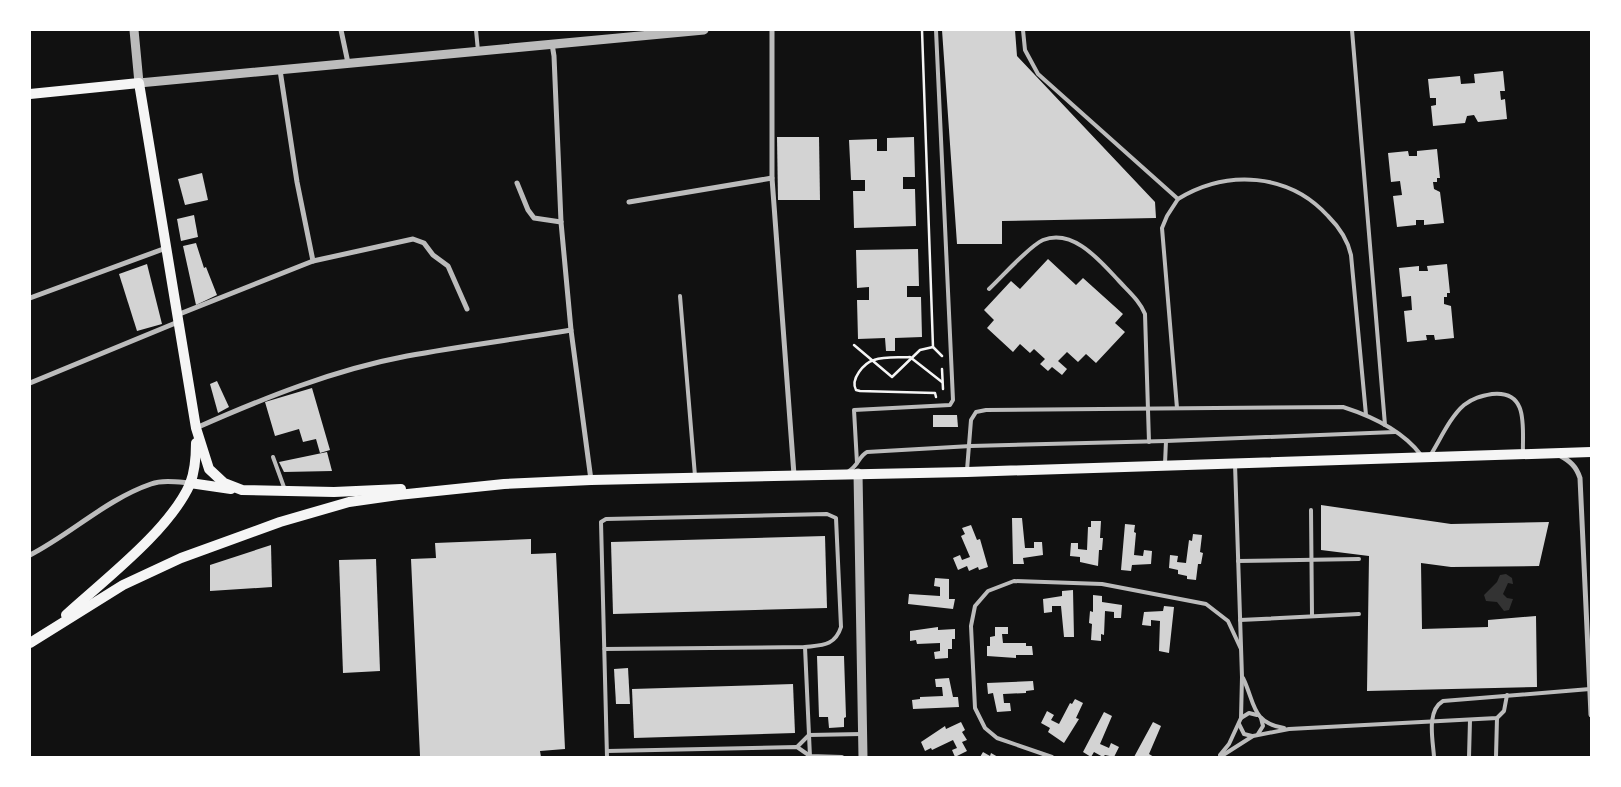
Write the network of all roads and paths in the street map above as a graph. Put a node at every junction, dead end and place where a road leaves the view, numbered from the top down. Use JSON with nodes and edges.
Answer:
{"nodes":[{"id":1,"x":134,"y":30,"type":"edge"},
{"id":2,"x":341,"y":30,"type":"edge"},
{"id":3,"x":476,"y":30,"type":"edge"},
{"id":4,"x":704,"y":30,"type":"edge"},
{"id":5,"x":772,"y":30,"type":"edge"},
{"id":6,"x":922,"y":30,"type":"edge"},
{"id":7,"x":936,"y":30,"type":"edge"},
{"id":8,"x":1023,"y":30,"type":"edge"},
{"id":9,"x":1352,"y":30,"type":"edge"},
{"id":10,"x":638,"y":33,"type":"edge"},
{"id":11,"x":552,"y":44,"type":"junction"},
{"id":12,"x":478,"y":51,"type":"junction"},
{"id":13,"x":348,"y":63,"type":"junction"},
{"id":14,"x":280,"y":70,"type":"junction"},
{"id":15,"x":140,"y":83,"type":"junction"},
{"id":16,"x":30,"y":94,"type":"edge"},
{"id":17,"x":772,"y":178,"type":"junction"},
{"id":18,"x":517,"y":182,"type":"dead end"},
{"id":19,"x":1178,"y":199,"type":"junction"},
{"id":20,"x":629,"y":202,"type":"dead end"},
{"id":21,"x":561,"y":222,"type":"junction"},
{"id":22,"x":166,"y":248,"type":"junction"},
{"id":23,"x":313,"y":260,"type":"junction"},
{"id":24,"x":989,"y":288,"type":"dead end"},
{"id":25,"x":680,"y":296,"type":"dead end"},
{"id":26,"x":30,"y":298,"type":"edge"},
{"id":27,"x":467,"y":309,"type":"dead end"},
{"id":28,"x":178,"y":318,"type":"junction"},
{"id":29,"x":571,"y":330,"type":"junction"},
{"id":30,"x":854,"y":345,"type":"dead end"},
{"id":31,"x":933,"y":347,"type":"junction"},
{"id":32,"x":910,"y":357,"type":"junction"},
{"id":33,"x":873,"y":360,"type":"junction"},
{"id":34,"x":942,"y":382,"type":"junction"},
{"id":35,"x":30,"y":383,"type":"edge"},
{"id":36,"x":943,"y":391,"type":"dead end"},
{"id":37,"x":937,"y":402,"type":"dead end"},
{"id":38,"x":1146,"y":408,"type":"junction"},
{"id":39,"x":1177,"y":408,"type":"junction"},
{"id":40,"x":1366,"y":415,"type":"junction"},
{"id":41,"x":1384,"y":426,"type":"junction"},
{"id":42,"x":196,"y":428,"type":"junction"},
{"id":43,"x":1395,"y":432,"type":"junction"},
{"id":44,"x":1148,"y":442,"type":"junction"},
{"id":45,"x":1166,"y":442,"type":"junction"},
{"id":46,"x":970,"y":446,"type":"junction"},
{"id":47,"x":1591,"y":452,"type":"edge"},
{"id":48,"x":1547,"y":453,"type":"junction"},
{"id":49,"x":1523,"y":454,"type":"junction"},
{"id":50,"x":273,"y":457,"type":"dead end"},
{"id":51,"x":1426,"y":457,"type":"junction"},
{"id":52,"x":1235,"y":463,"type":"junction"},
{"id":53,"x":1165,"y":465,"type":"junction"},
{"id":54,"x":857,"y":470,"type":"junction"},
{"id":55,"x":967,"y":472,"type":"junction"},
{"id":56,"x":794,"y":475,"type":"junction"},
{"id":57,"x":695,"y":478,"type":"junction"},
{"id":58,"x":591,"y":480,"type":"junction"},
{"id":59,"x":190,"y":483,"type":"junction"},
{"id":60,"x":504,"y":484,"type":"junction"},
{"id":61,"x":242,"y":490,"type":"junction"},
{"id":62,"x":286,"y":491,"type":"junction"},
{"id":63,"x":1312,"y":510,"type":"dead end"},
{"id":64,"x":30,"y":555,"type":"edge"},
{"id":65,"x":1312,"y":559,"type":"junction"},
{"id":66,"x":1359,"y":559,"type":"dead end"},
{"id":67,"x":1238,"y":560,"type":"junction"},
{"id":68,"x":1359,"y":614,"type":"dead end"},
{"id":69,"x":1312,"y":616,"type":"junction"},
{"id":70,"x":1240,"y":620,"type":"junction"},
{"id":71,"x":47,"y":632,"type":"junction"},
{"id":72,"x":30,"y":643,"type":"edge"},
{"id":73,"x":805,"y":647,"type":"junction"},
{"id":74,"x":604,"y":649,"type":"junction"},
{"id":75,"x":1241,"y":649,"type":"junction"},
{"id":76,"x":1242,"y":677,"type":"junction"},
{"id":77,"x":1590,"y":689,"type":"edge"},
{"id":78,"x":1507,"y":695,"type":"junction"},
{"id":79,"x":1591,"y":715,"type":"edge"},
{"id":80,"x":1260,"y":717,"type":"junction"},
{"id":81,"x":1241,"y":718,"type":"junction"},
{"id":82,"x":1497,"y":718,"type":"junction"},
{"id":83,"x":1470,"y":720,"type":"junction"},
{"id":84,"x":1432,"y":722,"type":"junction"},
{"id":85,"x":1239,"y":724,"type":"junction"},
{"id":86,"x":1289,"y":729,"type":"junction"},
{"id":87,"x":862,"y":734,"type":"junction"},
{"id":88,"x":809,"y":735,"type":"junction"},
{"id":89,"x":1255,"y":735,"type":"junction"},
{"id":90,"x":797,"y":747,"type":"junction"},
{"id":91,"x":607,"y":751,"type":"junction"},
{"id":92,"x":810,"y":756,"type":"edge"},
{"id":93,"x":607,"y":757,"type":"edge"},
{"id":94,"x":842,"y":757,"type":"edge"},
{"id":95,"x":863,"y":757,"type":"edge"},
{"id":96,"x":1052,"y":757,"type":"edge"},
{"id":97,"x":1219,"y":757,"type":"edge"},
{"id":98,"x":1434,"y":757,"type":"edge"},
{"id":99,"x":1469,"y":757,"type":"edge"},
{"id":100,"x":1496,"y":757,"type":"edge"}],
"edges":[{"from":1,"to":15,"type":"street"},
{"from":2,"to":13,"type":"street"},
{"from":3,"to":12,"type":"lane"},
{"from":4,"to":10,"type":"street"},
{"from":5,"to":17,"type":"street"},
{"from":6,"to":31,"type":"path"},
{"from":7,"to":54,"type":"lane"},
{"from":8,"to":19,"type":"lane"},
{"from":9,"to":41,"type":"lane"},
{"from":10,"to":11,"type":"street"},
{"from":11,"to":12,"type":"street"},
{"from":11,"to":21,"type":"street"},
{"from":12,"to":13,"type":"street"},
{"from":13,"to":14,"type":"street"},
{"from":14,"to":15,"type":"street"},
{"from":14,"to":23,"type":"street"},
{"from":15,"to":16,"type":"main road"},
{"from":15,"to":22,"type":"main road"},
{"from":17,"to":20,"type":"street"},
{"from":17,"to":56,"type":"street"},
{"from":18,"to":21,"type":"street"},
{"from":19,"to":39,"type":"lane"},
{"from":19,"to":40,"type":"lane"},
{"from":21,"to":29,"type":"street"},
{"from":22,"to":26,"type":"street"},
{"from":22,"to":28,"type":"main road"},
{"from":23,"to":27,"type":"street"},
{"from":23,"to":28,"type":"street"},
{"from":24,"to":38,"type":"lane"},
{"from":25,"to":57,"type":"lane"},
{"from":28,"to":35,"type":"street"},
{"from":28,"to":42,"type":"main road"},
{"from":29,"to":42,"type":"street"},
{"from":29,"to":58,"type":"street"},
{"from":30,"to":33,"type":"path"},
{"from":31,"to":32,"type":"path"},
{"from":31,"to":34,"type":"path"},
{"from":32,"to":33,"type":"path"},
{"from":32,"to":33,"type":"path"},
{"from":32,"to":34,"type":"path"},
{"from":33,"to":37,"type":"path"},
{"from":34,"to":36,"type":"path"},
{"from":38,"to":39,"type":"lane"},
{"from":38,"to":44,"type":"lane"},
{"from":38,"to":46,"type":"lane"},
{"from":39,"to":40,"type":"lane"},
{"from":40,"to":41,"type":"lane"},
{"from":41,"to":43,"type":"lane"},
{"from":42,"to":59,"type":"main road"},
{"from":42,"to":61,"type":"main road"},
{"from":43,"to":45,"type":"lane"},
{"from":43,"to":51,"type":"lane"},
{"from":44,"to":45,"type":"lane"},
{"from":44,"to":46,"type":"lane"},
{"from":45,"to":53,"type":"lane"},
{"from":46,"to":54,"type":"lane"},
{"from":46,"to":55,"type":"lane"},
{"from":47,"to":48,"type":"main road"},
{"from":48,"to":49,"type":"main road"},
{"from":48,"to":77,"type":"street"},
{"from":49,"to":51,"type":"main road"},
{"from":49,"to":51,"type":"lane"},
{"from":50,"to":62,"type":"lane"},
{"from":51,"to":52,"type":"main road"},
{"from":52,"to":53,"type":"main road"},
{"from":52,"to":67,"type":"lane"},
{"from":53,"to":55,"type":"main road"},
{"from":54,"to":55,"type":"main road"},
{"from":54,"to":56,"type":"main road"},
{"from":54,"to":87,"type":"street"},
{"from":56,"to":57,"type":"main road"},
{"from":57,"to":58,"type":"main road"},
{"from":58,"to":60,"type":"main road"},
{"from":59,"to":61,"type":"main road"},
{"from":59,"to":64,"type":"street"},
{"from":59,"to":71,"type":"main road"},
{"from":60,"to":62,"type":"main road"},
{"from":60,"to":71,"type":"main road"},
{"from":61,"to":62,"type":"main road"},
{"from":63,"to":65,"type":"lane"},
{"from":65,"to":66,"type":"lane"},
{"from":65,"to":67,"type":"lane"},
{"from":65,"to":69,"type":"lane"},
{"from":67,"to":70,"type":"lane"},
{"from":68,"to":69,"type":"lane"},
{"from":69,"to":70,"type":"lane"},
{"from":70,"to":75,"type":"lane"},
{"from":71,"to":72,"type":"main road"},
{"from":73,"to":74,"type":"lane"},
{"from":73,"to":74,"type":"lane"},
{"from":73,"to":88,"type":"lane"},
{"from":74,"to":91,"type":"lane"},
{"from":75,"to":76,"type":"lane"},
{"from":75,"to":96,"type":"lane"},
{"from":76,"to":80,"type":"lane"},
{"from":76,"to":81,"type":"lane"},
{"from":77,"to":78,"type":"lane"},
{"from":77,"to":79,"type":"street"},
{"from":78,"to":82,"type":"lane"},
{"from":78,"to":84,"type":"lane"},
{"from":80,"to":81,"type":"lane"},
{"from":80,"to":86,"type":"lane"},
{"from":80,"to":89,"type":"lane"},
{"from":81,"to":85,"type":"lane"},
{"from":82,"to":83,"type":"lane"},
{"from":82,"to":100,"type":"lane"},
{"from":83,"to":84,"type":"lane"},
{"from":83,"to":99,"type":"lane"},
{"from":84,"to":86,"type":"lane"},
{"from":84,"to":98,"type":"lane"},
{"from":85,"to":89,"type":"lane"},
{"from":85,"to":97,"type":"lane"},
{"from":86,"to":89,"type":"lane"},
{"from":87,"to":88,"type":"lane"},
{"from":87,"to":95,"type":"street"},
{"from":88,"to":90,"type":"lane"},
{"from":88,"to":92,"type":"lane"},
{"from":89,"to":97,"type":"lane"},
{"from":90,"to":91,"type":"lane"},
{"from":90,"to":92,"type":"lane"},
{"from":91,"to":93,"type":"lane"},
{"from":92,"to":94,"type":"lane"}]}
